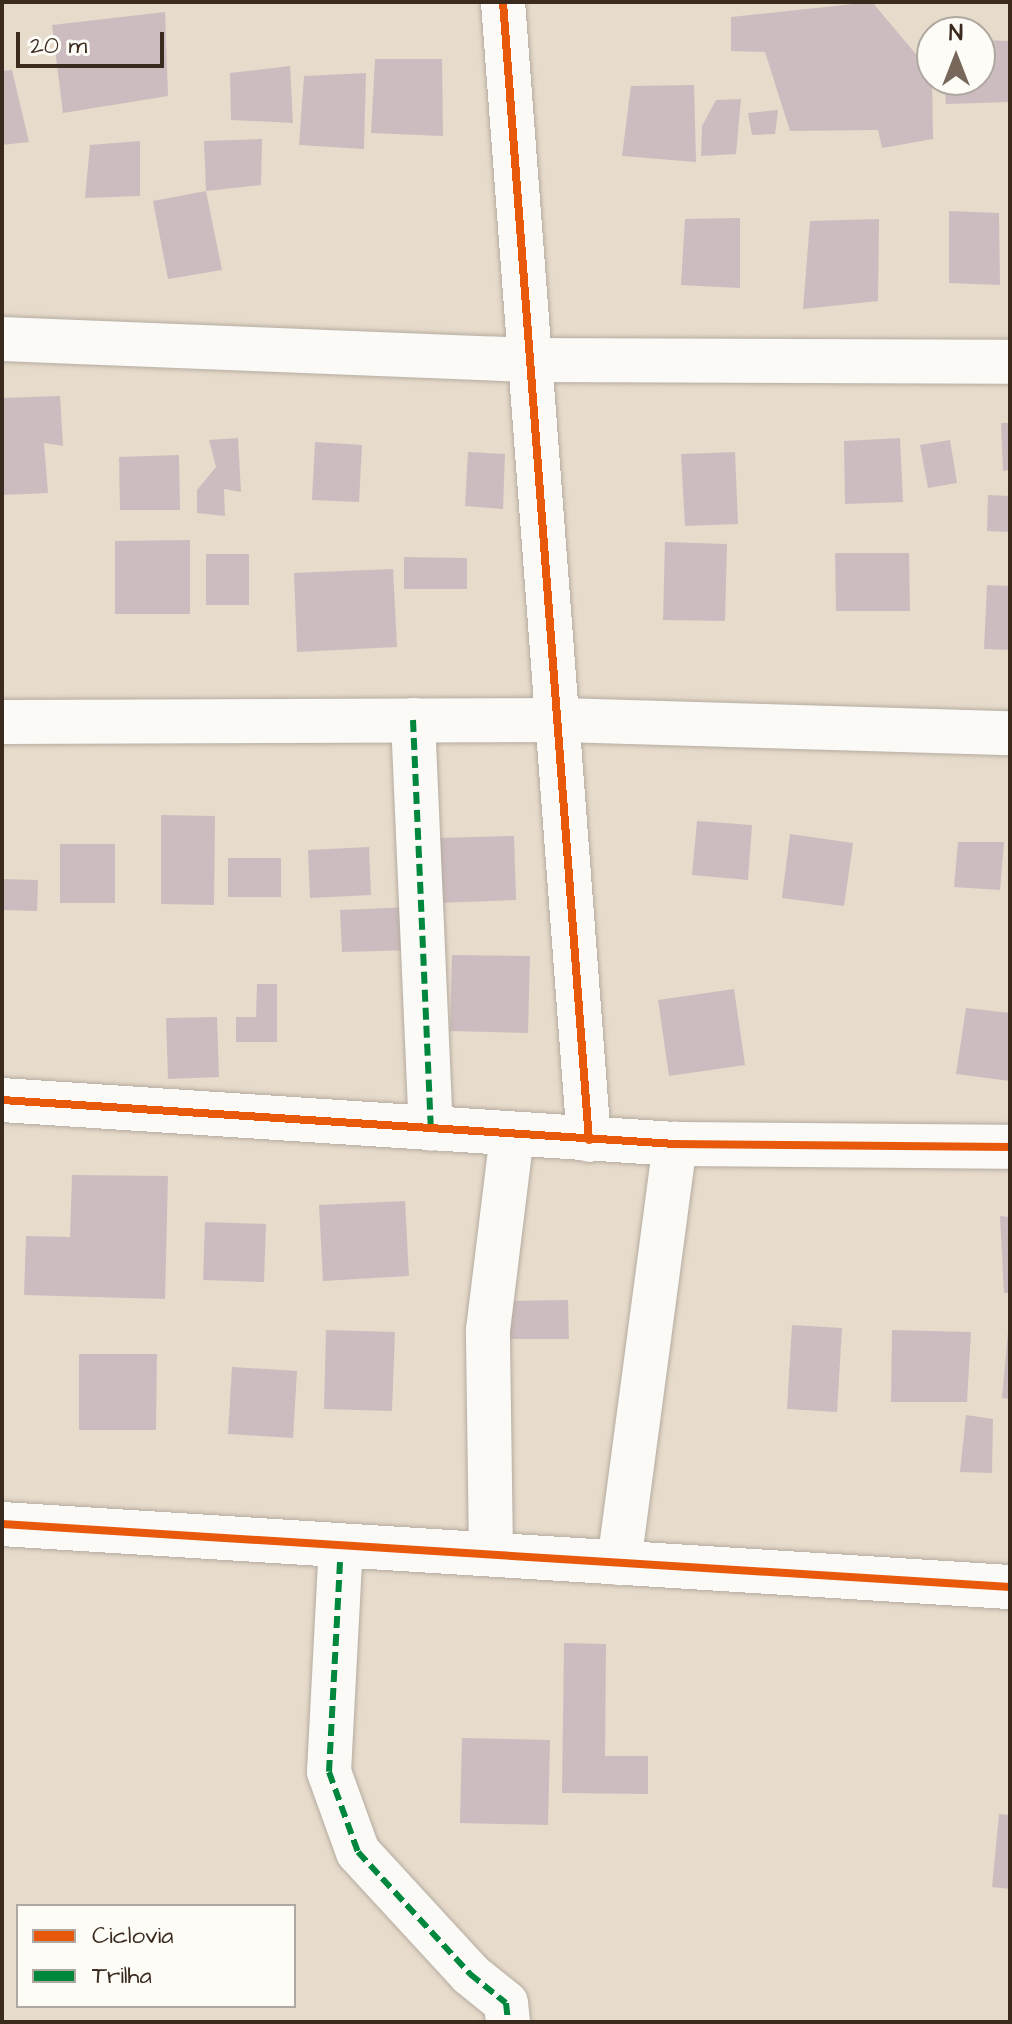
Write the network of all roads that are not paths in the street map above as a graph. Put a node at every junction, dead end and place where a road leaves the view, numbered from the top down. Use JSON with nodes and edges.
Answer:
{"nodes":[{"id":1,"x":503,"y":2,"type":"edge"},
{"id":2,"x":2,"y":339,"type":"edge"},
{"id":3,"x":529,"y":360,"type":"junction"},
{"id":4,"x":1010,"y":362,"type":"edge"},
{"id":5,"x":413,"y":720,"type":"junction"},
{"id":6,"x":561,"y":720,"type":"junction"},
{"id":7,"x":2,"y":722,"type":"edge"},
{"id":8,"x":1010,"y":733,"type":"edge"},
{"id":9,"x":2,"y":1100,"type":"edge"},
{"id":10,"x":431,"y":1129,"type":"junction"},
{"id":11,"x":512,"y":1135,"type":"junction"},
{"id":12,"x":589,"y":1140,"type":"junction"},
{"id":13,"x":675,"y":1144,"type":"junction"},
{"id":14,"x":1010,"y":1147,"type":"edge"},
{"id":15,"x":2,"y":1524,"type":"edge"},
{"id":16,"x":491,"y":1554,"type":"junction"},
{"id":17,"x":340,"y":1562,"type":"dead end"},
{"id":18,"x":619,"y":1563,"type":"junction"},
{"id":19,"x":1010,"y":1587,"type":"edge"},
{"id":20,"x":508,"y":2022,"type":"edge"}],
"edges":[{"from":1,"to":3,"type":"street"},
{"from":2,"to":3,"type":"street"},
{"from":3,"to":4,"type":"street"},
{"from":3,"to":6,"type":"street"},
{"from":5,"to":6,"type":"street"},
{"from":5,"to":7,"type":"street"},
{"from":5,"to":10,"type":"street"},
{"from":6,"to":8,"type":"street"},
{"from":6,"to":12,"type":"street"},
{"from":9,"to":10,"type":"street"},
{"from":10,"to":11,"type":"street"},
{"from":11,"to":12,"type":"street"},
{"from":11,"to":16,"type":"street"},
{"from":12,"to":13,"type":"street"},
{"from":13,"to":14,"type":"street"},
{"from":13,"to":18,"type":"street"},
{"from":15,"to":16,"type":"street"},
{"from":16,"to":18,"type":"street"},
{"from":17,"to":20,"type":"street"},
{"from":18,"to":19,"type":"street"}]}
